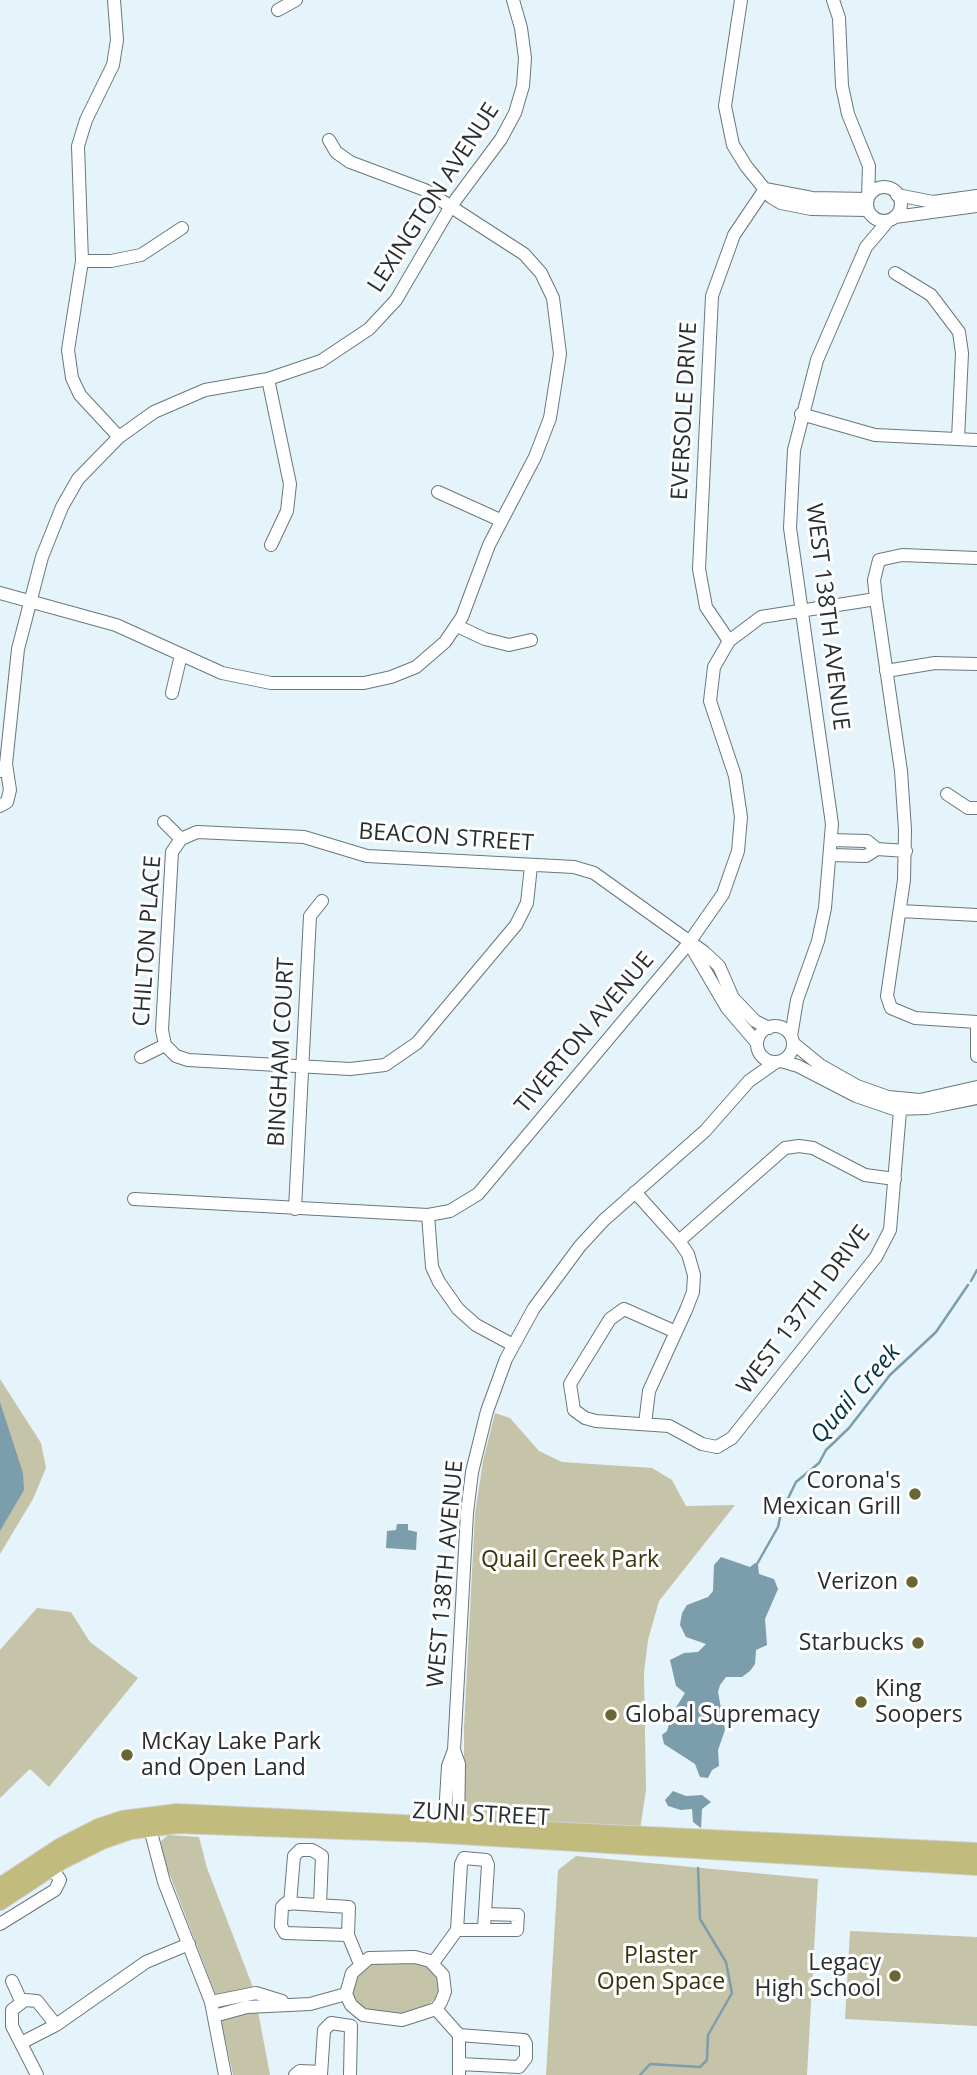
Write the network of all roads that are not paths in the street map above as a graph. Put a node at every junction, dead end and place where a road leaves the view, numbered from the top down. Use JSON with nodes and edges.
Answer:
{"nodes":[{"id":1,"x":114,"y":0,"type":"edge"},
{"id":2,"x":296,"y":0,"type":"edge"},
{"id":3,"x":513,"y":0,"type":"edge"},
{"id":4,"x":741,"y":0,"type":"edge"},
{"id":5,"x":833,"y":0,"type":"edge"},
{"id":6,"x":278,"y":10,"type":"dead end"},
{"id":7,"x":329,"y":140,"type":"dead end"},
{"id":8,"x":869,"y":166,"type":"junction"},
{"id":9,"x":765,"y":190,"type":"junction"},
{"id":10,"x":892,"y":192,"type":"junction"},
{"id":11,"x":977,"y":196,"type":"edge"},
{"id":12,"x":451,"y":206,"type":"junction"},
{"id":13,"x":869,"y":206,"type":"junction"},
{"id":14,"x":977,"y":206,"type":"edge"},
{"id":15,"x":891,"y":219,"type":"junction"},
{"id":16,"x":182,"y":228,"type":"dead end"},
{"id":17,"x":866,"y":247,"type":"junction"},
{"id":18,"x":82,"y":261,"type":"junction"},
{"id":19,"x":895,"y":273,"type":"dead end"},
{"id":20,"x":268,"y":379,"type":"junction"},
{"id":21,"x":801,"y":414,"type":"junction"},
{"id":22,"x":119,"y":437,"type":"junction"},
{"id":23,"x":958,"y":439,"type":"junction"},
{"id":24,"x":977,"y":440,"type":"edge"},
{"id":25,"x":438,"y":492,"type":"dead end"},
{"id":26,"x":500,"y":520,"type":"junction"},
{"id":27,"x":271,"y":545,"type":"dead end"},
{"id":28,"x":977,"y":558,"type":"edge"},
{"id":29,"x":0,"y":593,"type":"edge"},
{"id":30,"x":876,"y":599,"type":"junction"},
{"id":31,"x":30,"y":603,"type":"junction"},
{"id":32,"x":802,"y":611,"type":"junction"},
{"id":33,"x":457,"y":626,"type":"junction"},
{"id":34,"x":531,"y":640,"type":"dead end"},
{"id":35,"x":729,"y":641,"type":"junction"},
{"id":36,"x":181,"y":655,"type":"junction"},
{"id":37,"x":977,"y":664,"type":"edge"},
{"id":38,"x":887,"y":671,"type":"junction"},
{"id":39,"x":172,"y":693,"type":"dead end"},
{"id":40,"x":3,"y":767,"type":"edge"},
{"id":41,"x":947,"y":794,"type":"dead end"},
{"id":42,"x":0,"y":806,"type":"edge"},
{"id":43,"x":977,"y":808,"type":"edge"},
{"id":44,"x":164,"y":822,"type":"dead end"},
{"id":45,"x":181,"y":839,"type":"junction"},
{"id":46,"x":831,"y":840,"type":"junction"},
{"id":47,"x":877,"y":849,"type":"junction"},
{"id":48,"x":906,"y":851,"type":"junction"},
{"id":49,"x":831,"y":855,"type":"junction"},
{"id":50,"x":531,"y":866,"type":"junction"},
{"id":51,"x":322,"y":901,"type":"dead end"},
{"id":52,"x":900,"y":911,"type":"junction"},
{"id":53,"x":977,"y":915,"type":"edge"},
{"id":54,"x":688,"y":944,"type":"junction"},
{"id":55,"x":797,"y":1000,"type":"junction"},
{"id":56,"x":977,"y":1023,"type":"edge"},
{"id":57,"x":772,"y":1027,"type":"junction"},
{"id":58,"x":792,"y":1039,"type":"junction"},
{"id":59,"x":165,"y":1045,"type":"junction"},
{"id":60,"x":758,"y":1045,"type":"junction"},
{"id":61,"x":141,"y":1056,"type":"dead end"},
{"id":62,"x":977,"y":1056,"type":"edge"},
{"id":63,"x":779,"y":1062,"type":"junction"},
{"id":64,"x":303,"y":1066,"type":"junction"},
{"id":65,"x":749,"y":1081,"type":"junction"},
{"id":66,"x":977,"y":1087,"type":"edge"},
{"id":67,"x":977,"y":1098,"type":"edge"},
{"id":68,"x":900,"y":1104,"type":"junction"},
{"id":69,"x":895,"y":1179,"type":"junction"},
{"id":70,"x":635,"y":1192,"type":"junction"},
{"id":71,"x":134,"y":1199,"type":"dead end"},
{"id":72,"x":295,"y":1209,"type":"junction"},
{"id":73,"x":428,"y":1215,"type":"junction"},
{"id":74,"x":679,"y":1241,"type":"junction"},
{"id":75,"x":676,"y":1332,"type":"junction"},
{"id":76,"x":513,"y":1345,"type":"junction"},
{"id":77,"x":645,"y":1424,"type":"junction"},
{"id":78,"x":148,"y":1821,"type":"junction"},
{"id":79,"x":451,"y":1830,"type":"junction"},
{"id":80,"x":702,"y":1844,"type":"junction"},
{"id":81,"x":977,"y":1850,"type":"edge"},
{"id":82,"x":977,"y":1867,"type":"edge"},
{"id":83,"x":52,"y":1868,"type":"junction"},
{"id":84,"x":0,"y":1886,"type":"edge"},
{"id":85,"x":0,"y":1902,"type":"edge"},
{"id":86,"x":290,"y":1903,"type":"junction"},
{"id":87,"x":320,"y":1905,"type":"junction"},
{"id":88,"x":485,"y":1914,"type":"junction"},
{"id":89,"x":0,"y":1924,"type":"edge"},
{"id":90,"x":484,"y":1928,"type":"junction"},
{"id":91,"x":457,"y":1930,"type":"junction"},
{"id":92,"x":348,"y":1935,"type":"junction"},
{"id":93,"x":189,"y":1944,"type":"junction"},
{"id":94,"x":433,"y":1963,"type":"junction"},
{"id":95,"x":360,"y":1964,"type":"junction"},
{"id":96,"x":12,"y":1981,"type":"dead end"},
{"id":97,"x":346,"y":1994,"type":"junction"},
{"id":98,"x":21,"y":2001,"type":"junction"},
{"id":99,"x":211,"y":2002,"type":"junction"},
{"id":100,"x":289,"y":2003,"type":"junction"},
{"id":101,"x":436,"y":2009,"type":"junction"},
{"id":102,"x":215,"y":2016,"type":"junction"},
{"id":103,"x":56,"y":2025,"type":"junction"},
{"id":104,"x":459,"y":2035,"type":"junction"},
{"id":105,"x":21,"y":2043,"type":"junction"},
{"id":106,"x":460,"y":2070,"type":"edge"},
{"id":107,"x":321,"y":2074,"type":"edge"},
{"id":108,"x":37,"y":2075,"type":"edge"},
{"id":109,"x":225,"y":2075,"type":"edge"},
{"id":110,"x":295,"y":2075,"type":"edge"},
{"id":111,"x":350,"y":2075,"type":"edge"}],
"edges":[{"from":1,"to":18,"type":"street"},
{"from":2,"to":6,"type":"street"},
{"from":3,"to":12,"type":"street","name":"LEXINGTON AVENUE"},
{"from":4,"to":9,"type":"street"},
{"from":5,"to":8,"type":"street","name":"WEST 138TH AVENUE"},
{"from":7,"to":12,"type":"street"},
{"from":8,"to":10,"type":"street","name":"WEST 138TH AVENUE"},
{"from":8,"to":13,"type":"street","name":"WEST 138TH AVENUE"},
{"from":9,"to":13,"type":"street"},
{"from":9,"to":35,"type":"street","name":"EVERSOLE DRIVE"},
{"from":10,"to":11,"type":"street"},
{"from":10,"to":13,"type":"street"},
{"from":10,"to":15,"type":"street"},
{"from":12,"to":20,"type":"street","name":"LEXINGTON AVENUE"},
{"from":12,"to":26,"type":"street"},
{"from":13,"to":15,"type":"street"},
{"from":13,"to":17,"type":"street","name":"WEST 138TH AVENUE"},
{"from":14,"to":15,"type":"street"},
{"from":15,"to":17,"type":"street","name":"WEST 138TH AVENUE"},
{"from":16,"to":18,"type":"street"},
{"from":17,"to":21,"type":"street","name":"WEST 138TH AVENUE"},
{"from":18,"to":22,"type":"street"},
{"from":19,"to":23,"type":"street"},
{"from":20,"to":22,"type":"street","name":"LEXINGTON AVENUE"},
{"from":20,"to":27,"type":"street"},
{"from":21,"to":23,"type":"street"},
{"from":21,"to":32,"type":"street","name":"WEST 138TH AVENUE"},
{"from":22,"to":31,"type":"street","name":"LEXINGTON AVENUE"},
{"from":23,"to":24,"type":"street"},
{"from":25,"to":26,"type":"street"},
{"from":26,"to":33,"type":"street"},
{"from":28,"to":30,"type":"street"},
{"from":29,"to":31,"type":"street"},
{"from":30,"to":32,"type":"street","name":"TIVERTON AVENUE"},
{"from":30,"to":38,"type":"street"},
{"from":31,"to":36,"type":"street"},
{"from":31,"to":40,"type":"street","name":"LEXINGTON AVENUE"},
{"from":32,"to":35,"type":"street","name":"TIVERTON AVENUE"},
{"from":32,"to":46,"type":"street","name":"WEST 138TH AVENUE"},
{"from":33,"to":34,"type":"street"},
{"from":33,"to":36,"type":"street"},
{"from":35,"to":54,"type":"street","name":"TIVERTON AVENUE"},
{"from":36,"to":39,"type":"street"},
{"from":37,"to":38,"type":"street"},
{"from":38,"to":48,"type":"street"},
{"from":40,"to":42,"type":"street","name":"LEXINGTON AVENUE"},
{"from":41,"to":43,"type":"street"},
{"from":44,"to":45,"type":"street","name":"CHILTON PLACE"},
{"from":45,"to":50,"type":"street","name":"BEACON STREET"},
{"from":45,"to":59,"type":"street","name":"CHILTON PLACE"},
{"from":46,"to":47,"type":"street"},
{"from":46,"to":49,"type":"street","name":"WEST 138TH AVENUE"},
{"from":47,"to":48,"type":"street"},
{"from":47,"to":49,"type":"street"},
{"from":48,"to":52,"type":"street"},
{"from":49,"to":55,"type":"street","name":"WEST 138TH AVENUE"},
{"from":50,"to":54,"type":"street","name":"BEACON STREET"},
{"from":50,"to":64,"type":"street"},
{"from":51,"to":64,"type":"street","name":"BINGHAM COURT"},
{"from":52,"to":53,"type":"street"},
{"from":52,"to":56,"type":"street"},
{"from":54,"to":57,"type":"street","name":"BEACON STREET"},
{"from":54,"to":60,"type":"street","name":"BEACON STREET"},
{"from":54,"to":73,"type":"street","name":"TIVERTON AVENUE"},
{"from":55,"to":57,"type":"street","name":"WEST 138TH AVENUE"},
{"from":55,"to":58,"type":"street","name":"WEST 138TH AVENUE"},
{"from":56,"to":62,"type":"street"},
{"from":57,"to":58,"type":"street"},
{"from":57,"to":60,"type":"street"},
{"from":58,"to":63,"type":"street"},
{"from":58,"to":68,"type":"street"},
{"from":59,"to":61,"type":"street","name":"CHILTON PLACE"},
{"from":59,"to":64,"type":"street"},
{"from":60,"to":63,"type":"street"},
{"from":60,"to":65,"type":"street","name":"WEST 138TH AVENUE"},
{"from":63,"to":65,"type":"street","name":"WEST 138TH AVENUE"},
{"from":63,"to":68,"type":"street"},
{"from":64,"to":72,"type":"street","name":"BINGHAM COURT"},
{"from":65,"to":70,"type":"street","name":"WEST 138TH AVENUE"},
{"from":66,"to":68,"type":"street"},
{"from":67,"to":68,"type":"street"},
{"from":68,"to":69,"type":"street","name":"WEST 137TH DRIVE"},
{"from":69,"to":74,"type":"street"},
{"from":69,"to":77,"type":"street","name":"WEST 137TH DRIVE"},
{"from":70,"to":74,"type":"street"},
{"from":70,"to":76,"type":"street","name":"WEST 138TH AVENUE"},
{"from":71,"to":72,"type":"street","name":"TIVERTON AVENUE"},
{"from":72,"to":73,"type":"street","name":"TIVERTON AVENUE"},
{"from":73,"to":76,"type":"street"},
{"from":74,"to":75,"type":"street"},
{"from":75,"to":77,"type":"street"},
{"from":75,"to":77,"type":"street"},
{"from":76,"to":79,"type":"street","name":"WEST 138TH AVENUE"},
{"from":78,"to":79,"type":"main road","name":"ZUNI STREET"},
{"from":78,"to":83,"type":"main road","name":"ZUNI STREET"},
{"from":78,"to":84,"type":"main road","name":"ZUNI STREET"},
{"from":78,"to":93,"type":"street"},
{"from":79,"to":80,"type":"main road","name":"ZUNI STREET"},
{"from":80,"to":81,"type":"main road","name":"ZUNI STREET"},
{"from":80,"to":82,"type":"main road","name":"ZUNI STREET"},
{"from":83,"to":85,"type":"main road","name":"ZUNI STREET"},
{"from":83,"to":89,"type":"street"},
{"from":86,"to":87,"type":"street"},
{"from":86,"to":87,"type":"street"},
{"from":86,"to":92,"type":"street"},
{"from":87,"to":92,"type":"street"},
{"from":88,"to":90,"type":"street"},
{"from":88,"to":90,"type":"street"},
{"from":88,"to":91,"type":"street"},
{"from":90,"to":91,"type":"street"},
{"from":91,"to":94,"type":"street"},
{"from":92,"to":95,"type":"street"},
{"from":93,"to":99,"type":"street"},
{"from":93,"to":103,"type":"street"},
{"from":94,"to":95,"type":"street"},
{"from":94,"to":101,"type":"street"},
{"from":95,"to":97,"type":"street"},
{"from":96,"to":98,"type":"street"},
{"from":97,"to":100,"type":"street"},
{"from":97,"to":101,"type":"street"},
{"from":98,"to":103,"type":"street"},
{"from":98,"to":105,"type":"street"},
{"from":99,"to":100,"type":"street"},
{"from":99,"to":102,"type":"street"},
{"from":100,"to":102,"type":"street"},
{"from":101,"to":104,"type":"street"},
{"from":102,"to":109,"type":"street"},
{"from":103,"to":105,"type":"street"},
{"from":104,"to":106,"type":"street"},
{"from":104,"to":106,"type":"street"},
{"from":105,"to":108,"type":"street"},
{"from":107,"to":110,"type":"street"},
{"from":107,"to":111,"type":"street"}]}
